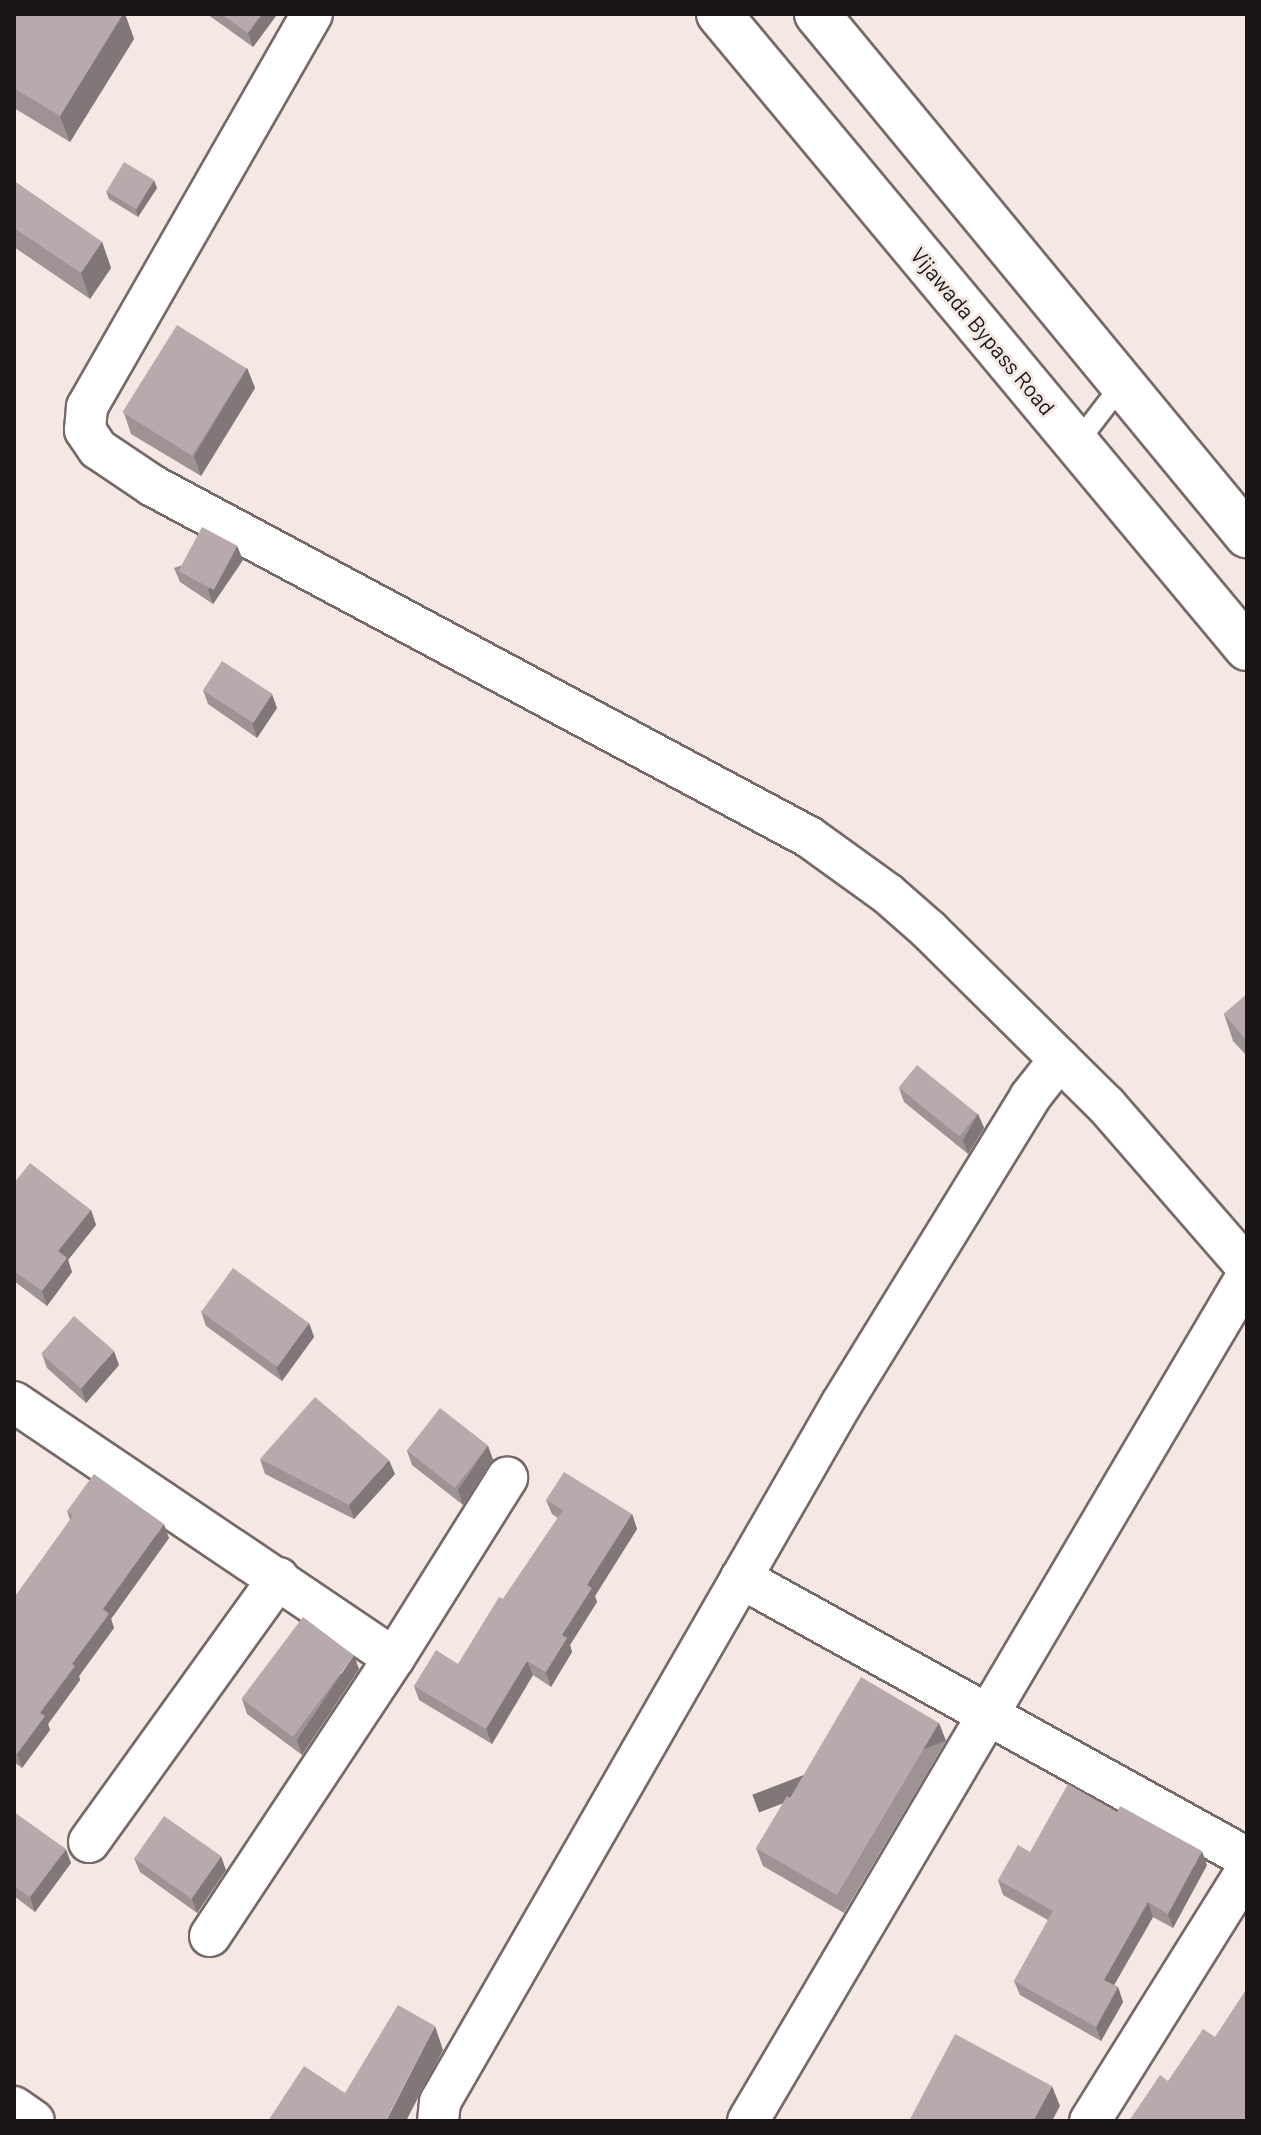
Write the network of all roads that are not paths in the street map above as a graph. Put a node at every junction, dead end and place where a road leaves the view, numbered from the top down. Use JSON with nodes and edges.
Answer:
{"nodes":[{"id":1,"x":312,"y":14,"type":"edge"},
{"id":2,"x":719,"y":14,"type":"edge"},
{"id":3,"x":817,"y":14,"type":"edge"},
{"id":4,"x":1123,"y":383,"type":"junction"},
{"id":5,"x":1077,"y":443,"type":"junction"},
{"id":6,"x":1247,"y":535,"type":"edge"},
{"id":7,"x":1247,"y":648,"type":"edge"},
{"id":8,"x":1060,"y":1059,"type":"junction"},
{"id":9,"x":1247,"y":1267,"type":"edge"},
{"id":10,"x":1247,"y":1276,"type":"edge"},
{"id":11,"x":14,"y":1402,"type":"edge"},
{"id":12,"x":507,"y":1478,"type":"dead end"},
{"id":13,"x":279,"y":1578,"type":"junction"},
{"id":14,"x":741,"y":1578,"type":"junction"},
{"id":15,"x":394,"y":1658,"type":"junction"},
{"id":16,"x":988,"y":1715,"type":"junction"},
{"id":17,"x":89,"y":1842,"type":"dead end"},
{"id":18,"x":1247,"y":1858,"type":"edge"},
{"id":19,"x":1247,"y":1870,"type":"edge"},
{"id":20,"x":210,"y":1936,"type":"dead end"},
{"id":21,"x":14,"y":2107,"type":"edge"},
{"id":22,"x":34,"y":2121,"type":"edge"},
{"id":23,"x":438,"y":2121,"type":"edge"},
{"id":24,"x":748,"y":2121,"type":"edge"},
{"id":25,"x":1090,"y":2121,"type":"edge"}],
"edges":[{"from":1,"to":8,"type":"street"},
{"from":2,"to":5,"type":"main road","name":"Vijawada Bypass Road"},
{"from":3,"to":4,"type":"main road"},
{"from":4,"to":5,"type":"lane"},
{"from":4,"to":6,"type":"main road"},
{"from":5,"to":7,"type":"main road","name":"Vijawada Bypass Road"},
{"from":8,"to":9,"type":"street"},
{"from":8,"to":14,"type":"street"},
{"from":10,"to":16,"type":"street"},
{"from":11,"to":13,"type":"street"},
{"from":12,"to":15,"type":"street"},
{"from":13,"to":15,"type":"street"},
{"from":13,"to":17,"type":"street"},
{"from":14,"to":16,"type":"street"},
{"from":14,"to":23,"type":"street"},
{"from":15,"to":20,"type":"street"},
{"from":16,"to":18,"type":"street"},
{"from":16,"to":24,"type":"street"},
{"from":19,"to":25,"type":"street"},
{"from":21,"to":22,"type":"street"}]}
